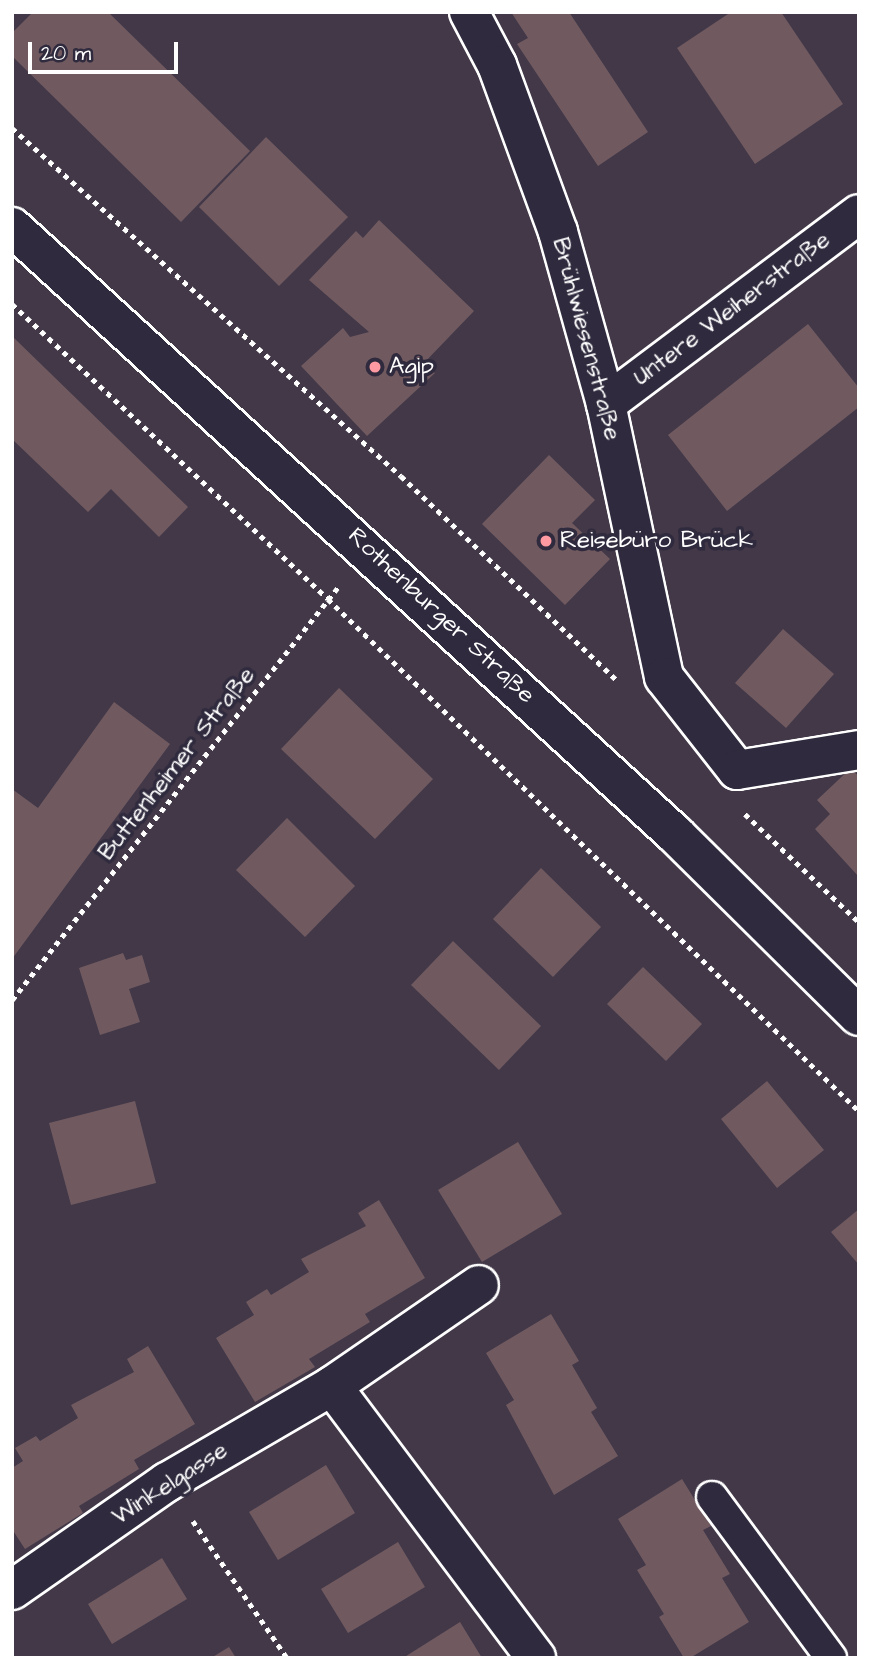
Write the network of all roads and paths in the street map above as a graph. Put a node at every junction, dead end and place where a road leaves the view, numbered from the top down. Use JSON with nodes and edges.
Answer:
{"nodes":[{"id":1,"x":468,"y":12,"type":"edge"},
{"id":2,"x":12,"y":128,"type":"edge"},
{"id":3,"x":859,"y":214,"type":"edge"},
{"id":4,"x":12,"y":227,"type":"edge"},
{"id":5,"x":12,"y":304,"type":"edge"},
{"id":6,"x":606,"y":404,"type":"junction"},
{"id":7,"x":370,"y":551,"type":"junction"},
{"id":8,"x":328,"y":599,"type":"junction"},
{"id":9,"x":619,"y":681,"type":"dead end"},
{"id":10,"x":859,"y":750,"type":"edge"},
{"id":11,"x":742,"y":811,"type":"dead end"},
{"id":12,"x":859,"y":922,"type":"edge"},
{"id":13,"x":12,"y":1000,"type":"edge"},
{"id":14,"x":859,"y":1016,"type":"edge"},
{"id":15,"x":859,"y":1111,"type":"edge"},
{"id":16,"x":479,"y":1285,"type":"dead end"},
{"id":17,"x":332,"y":1386,"type":"junction"},
{"id":18,"x":167,"y":1482,"type":"junction"},
{"id":19,"x":712,"y":1497,"type":"dead end"},
{"id":20,"x":12,"y":1590,"type":"edge"},
{"id":21,"x":287,"y":1658,"type":"edge"},
{"id":22,"x":536,"y":1658,"type":"edge"},
{"id":23,"x":831,"y":1658,"type":"edge"}],
"edges":[{"from":1,"to":6,"type":"street","name":"Brühlwiesenstraße"},
{"from":2,"to":9,"type":"path"},
{"from":3,"to":6,"type":"street","name":"Untere Weiherstraße"},
{"from":4,"to":7,"type":"street","name":"Rothenburger Straße"},
{"from":5,"to":8,"type":"path"},
{"from":6,"to":10,"type":"street","name":"Brühlwiesenstraße"},
{"from":7,"to":8,"type":"path","name":"Buttenheimer Straße"},
{"from":7,"to":14,"type":"street","name":"Rothenburger Straße"},
{"from":8,"to":13,"type":"path","name":"Buttenheimer Straße"},
{"from":8,"to":15,"type":"path"},
{"from":11,"to":12,"type":"path"},
{"from":16,"to":17,"type":"street","name":"Winkelgasse"},
{"from":17,"to":18,"type":"street","name":"Winkelgasse"},
{"from":17,"to":22,"type":"street"},
{"from":18,"to":20,"type":"street","name":"Winkelgasse"},
{"from":18,"to":21,"type":"path"},
{"from":19,"to":23,"type":"lane"}]}
